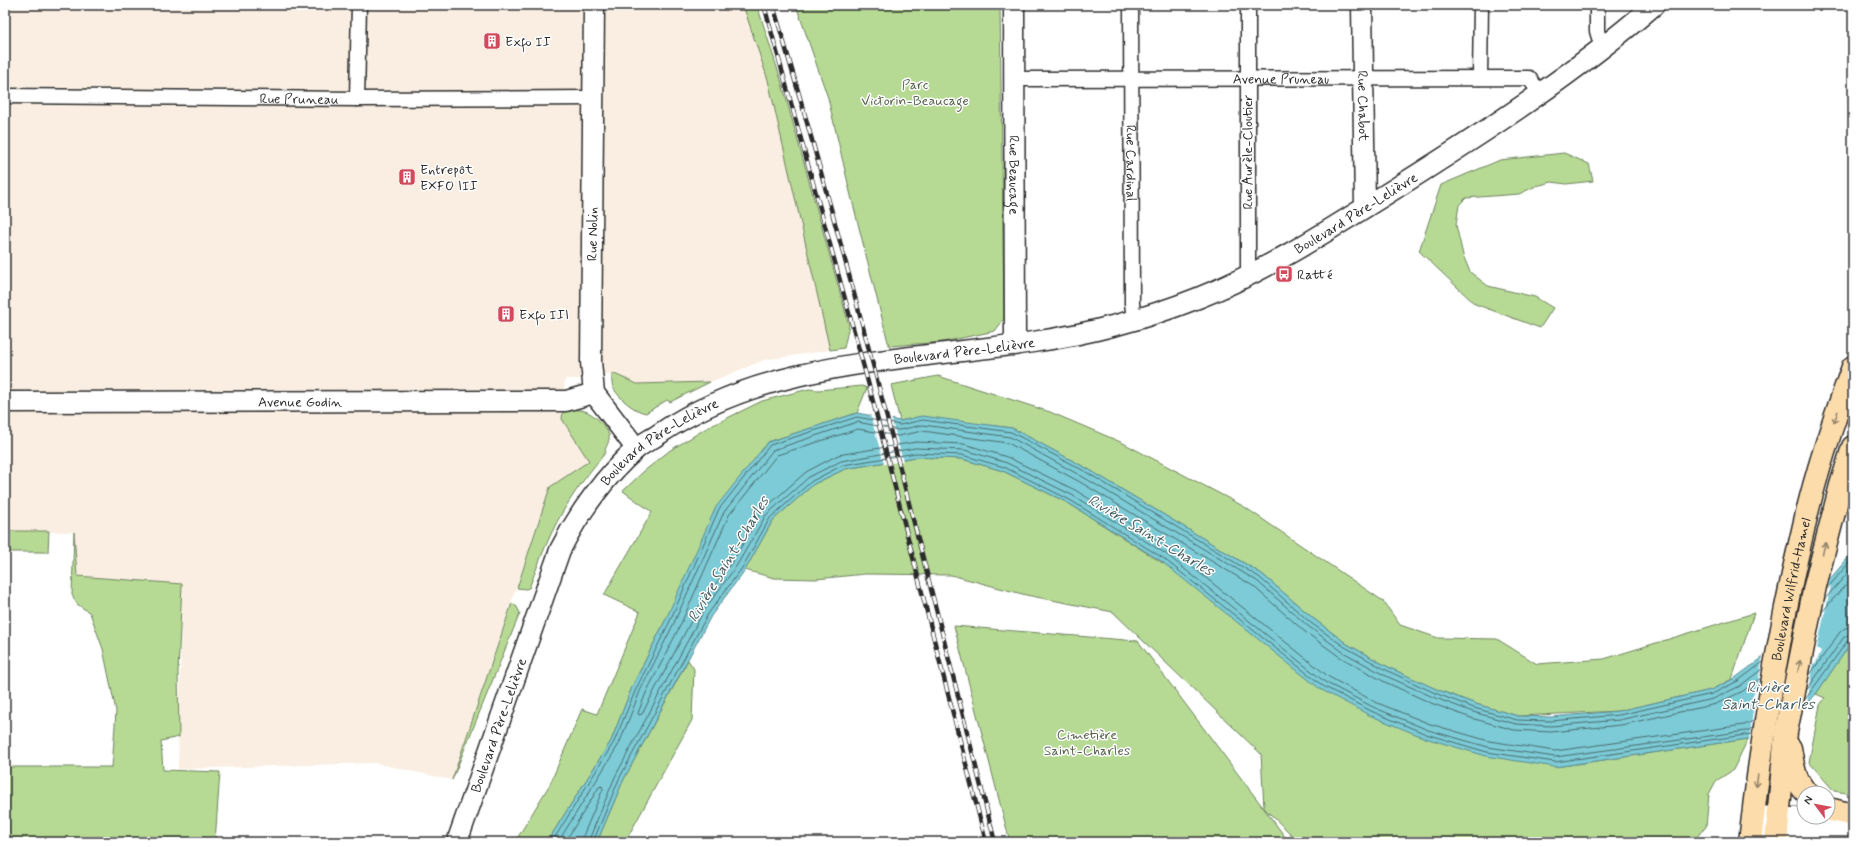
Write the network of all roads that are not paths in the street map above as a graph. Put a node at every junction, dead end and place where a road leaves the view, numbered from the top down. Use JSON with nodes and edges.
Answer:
{"nodes":[{"id":1,"x":359,"y":5,"type":"edge"},
{"id":2,"x":594,"y":5,"type":"edge"},
{"id":3,"x":1014,"y":5,"type":"edge"},
{"id":4,"x":1131,"y":5,"type":"edge"},
{"id":5,"x":1248,"y":5,"type":"edge"},
{"id":6,"x":1362,"y":5,"type":"edge"},
{"id":7,"x":1481,"y":5,"type":"edge"},
{"id":8,"x":1597,"y":5,"type":"edge"},
{"id":9,"x":1654,"y":5,"type":"edge"},
{"id":10,"x":1602,"y":48,"type":"junction"},
{"id":11,"x":1248,"y":78,"type":"junction"},
{"id":12,"x":1480,"y":78,"type":"junction"},
{"id":13,"x":1131,"y":79,"type":"junction"},
{"id":14,"x":1362,"y":79,"type":"junction"},
{"id":15,"x":1014,"y":80,"type":"junction"},
{"id":16,"x":1540,"y":94,"type":"junction"},
{"id":17,"x":5,"y":96,"type":"edge"},
{"id":18,"x":594,"y":98,"type":"junction"},
{"id":19,"x":357,"y":99,"type":"junction"},
{"id":20,"x":1365,"y":207,"type":"junction"},
{"id":21,"x":1248,"y":276,"type":"junction"},
{"id":22,"x":1134,"y":320,"type":"junction"},
{"id":23,"x":1015,"y":345,"type":"junction"},
{"id":24,"x":1853,"y":367,"type":"edge"},
{"id":25,"x":594,"y":393,"type":"junction"},
{"id":26,"x":5,"y":402,"type":"edge"},
{"id":27,"x":1853,"y":447,"type":"edge"},
{"id":28,"x":636,"y":448,"type":"junction"},
{"id":29,"x":1786,"y":732,"type":"junction"},
{"id":30,"x":1801,"y":785,"type":"edge"},
{"id":31,"x":1836,"y":811,"type":"edge"},
{"id":32,"x":1853,"y":815,"type":"edge"},
{"id":33,"x":1853,"y":818,"type":"edge"},
{"id":34,"x":1751,"y":830,"type":"edge"},
{"id":35,"x":1776,"y":832,"type":"edge"},
{"id":36,"x":1853,"y":838,"type":"edge"},
{"id":37,"x":457,"y":842,"type":"edge"}],
"edges":[{"from":1,"to":19,"type":"street"},
{"from":2,"to":18,"type":"main road","name":"Rue Nolin"},
{"from":3,"to":15,"type":"main road","name":"Rue Beaucage"},
{"from":4,"to":13,"type":"street","name":"Rue Cardinal"},
{"from":5,"to":11,"type":"street","name":"Rue Aurèle-Cloutier"},
{"from":6,"to":14,"type":"main road","name":"Rue Chabot"},
{"from":7,"to":12,"type":"street"},
{"from":8,"to":10,"type":"street"},
{"from":9,"to":10,"type":"main road","name":"Boulevard Père-Lelièvre"},
{"from":10,"to":16,"type":"main road","name":"Boulevard Père-Lelièvre"},
{"from":11,"to":13,"type":"street","name":"Avenue Pruneau"},
{"from":11,"to":14,"type":"street","name":"Avenue Pruneau"},
{"from":11,"to":21,"type":"street","name":"Rue Aurèle-Cloutier"},
{"from":12,"to":14,"type":"street","name":"Avenue Pruneau"},
{"from":12,"to":16,"type":"street","name":"Avenue Pruneau"},
{"from":13,"to":15,"type":"street","name":"Avenue Pruneau"},
{"from":13,"to":22,"type":"street","name":"Rue Cardinal"},
{"from":14,"to":20,"type":"main road","name":"Rue Chabot"},
{"from":15,"to":23,"type":"main road","name":"Rue Beaucage"},
{"from":16,"to":20,"type":"main road","name":"Boulevard Père-Lelièvre"},
{"from":17,"to":19,"type":"street","name":"Rue Pruneau"},
{"from":18,"to":19,"type":"street","name":"Rue Pruneau"},
{"from":18,"to":25,"type":"main road","name":"Rue Nolin"},
{"from":20,"to":21,"type":"main road","name":"Boulevard Père-Lelièvre"},
{"from":21,"to":22,"type":"main road","name":"Boulevard Père-Lelièvre"},
{"from":22,"to":23,"type":"main road","name":"Boulevard Père-Lelièvre"},
{"from":23,"to":28,"type":"main road","name":"Boulevard Père-Lelièvre"},
{"from":24,"to":34,"type":"main road","name":"Boulevard Wilfrid-Hamel","one_way":true},
{"from":25,"to":26,"type":"main road","name":"Avenue Godin"},
{"from":25,"to":28,"type":"main road"},
{"from":29,"to":27,"type":"main road","name":"Boulevard Wilfrid-Hamel","one_way":true},
{"from":28,"to":37,"type":"main road","name":"Boulevard Père-Lelièvre"},
{"from":29,"to":30,"type":"main road"},
{"from":29,"to":35,"type":"main road","name":"Boulevard Wilfrid-Hamel"},
{"from":31,"to":32,"type":"main road"},
{"from":33,"to":35,"type":"main road"},
{"from":34,"to":35,"type":"main road"},
{"from":35,"to":36,"type":"main road"}]}
